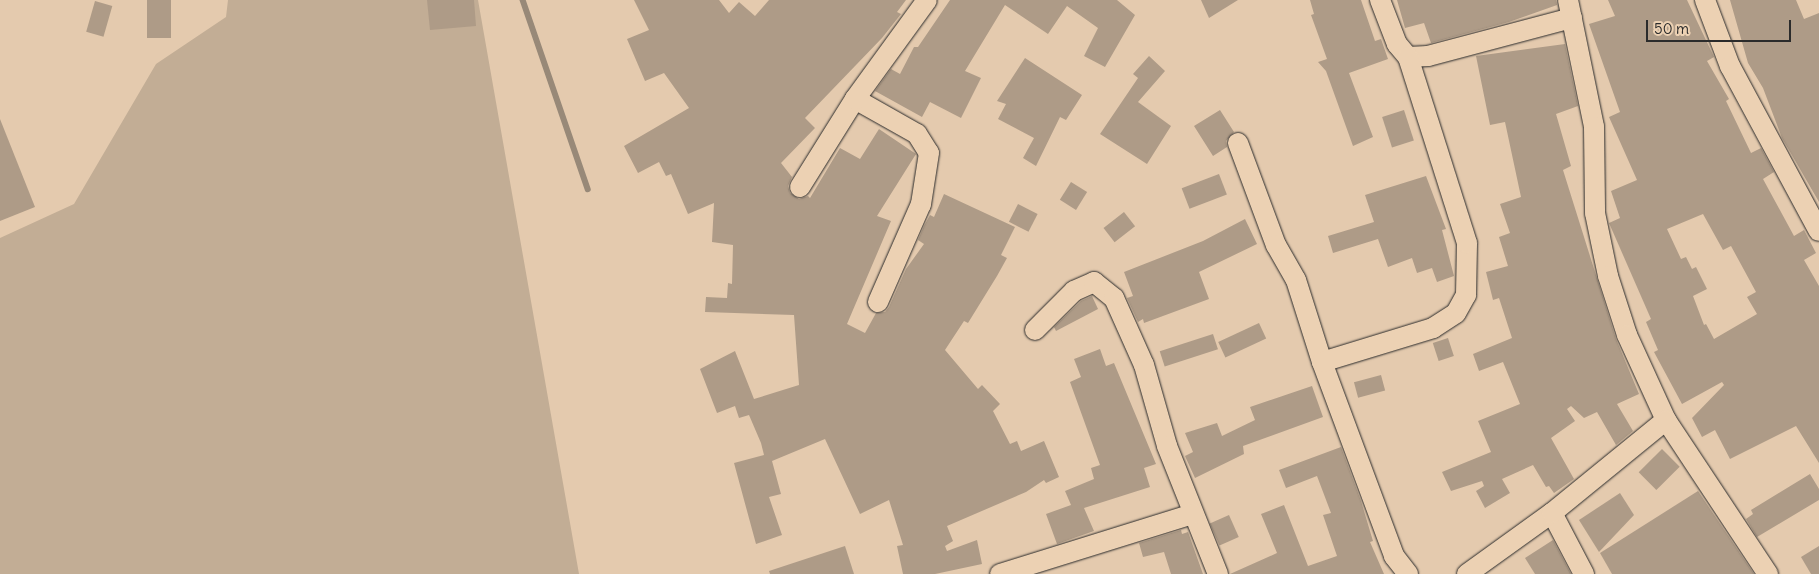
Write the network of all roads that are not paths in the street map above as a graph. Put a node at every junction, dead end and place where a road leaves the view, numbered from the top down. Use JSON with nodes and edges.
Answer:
{"nodes":[{"id":1,"x":927,"y":0,"type":"edge"},
{"id":2,"x":1380,"y":0,"type":"edge"},
{"id":3,"x":1705,"y":0,"type":"edge"},
{"id":4,"x":1570,"y":9,"type":"edge"},
{"id":5,"x":1408,"y":56,"type":"junction"},
{"id":6,"x":854,"y":99,"type":"junction"},
{"id":7,"x":1238,"y":143,"type":"dead end"},
{"id":8,"x":800,"y":187,"type":"dead end"},
{"id":9,"x":1819,"y":231,"type":"edge"},
{"id":10,"x":878,"y":302,"type":"dead end"},
{"id":11,"x":1034,"y":330,"type":"dead end"},
{"id":12,"x":1322,"y":362,"type":"junction"},
{"id":13,"x":1666,"y":420,"type":"junction"},
{"id":14,"x":1192,"y":514,"type":"junction"},
{"id":15,"x":1552,"y":514,"type":"junction"},
{"id":16,"x":1000,"y":574,"type":"edge"},
{"id":17,"x":1218,"y":574,"type":"edge"},
{"id":18,"x":1408,"y":574,"type":"edge"},
{"id":19,"x":1467,"y":574,"type":"edge"},
{"id":20,"x":1584,"y":574,"type":"edge"},
{"id":21,"x":1768,"y":574,"type":"edge"}],
"edges":[{"from":1,"to":6,"type":"street"},
{"from":2,"to":5,"type":"street"},
{"from":3,"to":9,"type":"street"},
{"from":4,"to":5,"type":"street"},
{"from":4,"to":13,"type":"street"},
{"from":5,"to":12,"type":"street"},
{"from":6,"to":8,"type":"street"},
{"from":6,"to":10,"type":"street"},
{"from":7,"to":12,"type":"street"},
{"from":11,"to":14,"type":"street"},
{"from":12,"to":18,"type":"street"},
{"from":13,"to":15,"type":"street"},
{"from":13,"to":21,"type":"street"},
{"from":14,"to":16,"type":"street"},
{"from":14,"to":17,"type":"street"},
{"from":15,"to":19,"type":"street"},
{"from":15,"to":20,"type":"street"}]}
